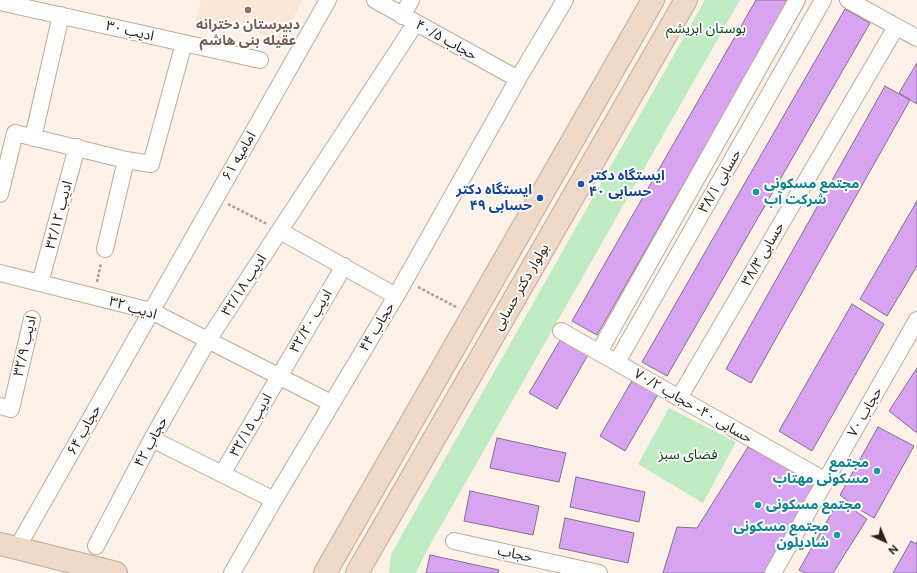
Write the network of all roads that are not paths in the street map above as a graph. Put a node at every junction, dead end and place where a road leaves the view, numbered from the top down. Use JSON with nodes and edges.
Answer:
{"nodes":[{"id":1,"x":328,"y":0,"type":"edge"},
{"id":2,"x":375,"y":0,"type":"edge"},
{"id":3,"x":412,"y":0,"type":"edge"},
{"id":4,"x":565,"y":0,"type":"edge"},
{"id":5,"x":653,"y":0,"type":"edge"},
{"id":6,"x":686,"y":0,"type":"edge"},
{"id":7,"x":797,"y":0,"type":"edge"},
{"id":8,"x":823,"y":0,"type":"edge"},
{"id":9,"x":848,"y":0,"type":"edge"},
{"id":10,"x":0,"y":2,"type":"edge"},
{"id":11,"x":61,"y":16,"type":"junction"},
{"id":12,"x":409,"y":20,"type":"junction"},
{"id":13,"x":896,"y":26,"type":"junction"},
{"id":14,"x":632,"y":38,"type":"junction"},
{"id":15,"x":917,"y":38,"type":"edge"},
{"id":16,"x":184,"y":43,"type":"junction"},
{"id":17,"x":657,"y":52,"type":"junction"},
{"id":18,"x":260,"y":60,"type":"dead end"},
{"id":19,"x":518,"y":79,"type":"junction"},
{"id":20,"x":33,"y":138,"type":"junction"},
{"id":21,"x":77,"y":147,"type":"junction"},
{"id":22,"x":126,"y":160,"type":"junction"},
{"id":23,"x":0,"y":194,"type":"edge"},
{"id":24,"x":280,"y":230,"type":"junction"},
{"id":25,"x":105,"y":249,"type":"road end"},
{"id":26,"x":344,"y":266,"type":"junction"},
{"id":27,"x":0,"y":273,"type":"edge"},
{"id":28,"x":40,"y":283,"type":"junction"},
{"id":29,"x":396,"y":296,"type":"junction"},
{"id":30,"x":151,"y":311,"type":"junction"},
{"id":31,"x":32,"y":319,"type":"dead end"},
{"id":32,"x":917,"y":320,"type":"edge"},
{"id":33,"x":561,"y":331,"type":"dead end"},
{"id":34,"x":913,"y":337,"type":"edge"},
{"id":35,"x":208,"y":340,"type":"junction"},
{"id":36,"x":599,"y":352,"type":"junction"},
{"id":37,"x":617,"y":362,"type":"junction"},
{"id":38,"x":279,"y":376,"type":"junction"},
{"id":39,"x":679,"y":398,"type":"junction"},
{"id":40,"x":331,"y":403,"type":"junction"},
{"id":41,"x":5,"y":407,"type":"edge"},
{"id":42,"x":152,"y":439,"type":"junction"},
{"id":43,"x":222,"y":474,"type":"junction"},
{"id":44,"x":826,"y":481,"type":"junction"},
{"id":45,"x":274,"y":500,"type":"junction"},
{"id":46,"x":454,"y":541,"type":"dead end"},
{"id":47,"x":8,"y":546,"type":"edge"},
{"id":48,"x":96,"y":546,"type":"dead end"},
{"id":49,"x":364,"y":567,"type":"edge"},
{"id":50,"x":116,"y":573,"type":"edge"},
{"id":51,"x":232,"y":573,"type":"edge"},
{"id":52,"x":325,"y":573,"type":"edge"},
{"id":53,"x":599,"y":573,"type":"edge"},
{"id":54,"x":773,"y":573,"type":"edge"}],
"edges":[{"from":1,"to":30,"type":"street","name":"امامیه ۶۱"},
{"from":2,"to":12,"type":"street","name":"حجاب ۴۰/۵"},
{"from":3,"to":12,"type":"street","name":"ادیب ۳۲/۱۸"},
{"from":4,"to":19,"type":"street","name":"حجاب ۴۴"},
{"from":5,"to":14,"type":"main road","name":"بولوار دکتر حسابی"},
{"from":6,"to":17,"type":"main road","name":"بولوار دکتر حسابی"},
{"from":7,"to":36,"type":"street","name":"حسابی ۳۸/۱"},
{"from":8,"to":37,"type":"street","name":"حسابی ۳۸/۱"},
{"from":9,"to":13,"type":"street"},
{"from":10,"to":11,"type":"street","name":"ادیب ۳۰"},
{"from":11,"to":16,"type":"street","name":"ادیب ۳۰"},
{"from":11,"to":20,"type":"street"},
{"from":12,"to":19,"type":"street","name":"حجاب ۴۰/۵"},
{"from":12,"to":24,"type":"street","name":"ادیب ۳۲/۱۸"},
{"from":13,"to":15,"type":"street"},
{"from":13,"to":39,"type":"street","name":"حسابی ۳۸/۳"},
{"from":14,"to":17,"type":"main road"},
{"from":14,"to":52,"type":"main road","name":"بولوار دکتر حسابی"},
{"from":16,"to":18,"type":"street","name":"ادیب ۳۰"},
{"from":16,"to":22,"type":"street"},
{"from":17,"to":49,"type":"main road","name":"بولوار دکتر حسابی"},
{"from":19,"to":29,"type":"street","name":"حجاب ۴۴"},
{"from":20,"to":21,"type":"street"},
{"from":20,"to":23,"type":"street"},
{"from":21,"to":22,"type":"street"},
{"from":21,"to":28,"type":"street","name":"ادیب ۳۲/۱۲"},
{"from":22,"to":25,"type":"street"},
{"from":24,"to":26,"type":"street"},
{"from":24,"to":35,"type":"street","name":"ادیب ۳۲/۱۸"},
{"from":26,"to":29,"type":"street"},
{"from":26,"to":38,"type":"street","name":"ادیب ۳۲/۲۰"},
{"from":27,"to":28,"type":"street","name":"ادیب ۳۲"},
{"from":28,"to":30,"type":"street","name":"ادیب ۳۲"},
{"from":29,"to":40,"type":"street","name":"حجاب ۴۴"},
{"from":30,"to":35,"type":"street","name":"ادیب ۳۲"},
{"from":30,"to":47,"type":"street","name":"حجاب ۶۴"},
{"from":31,"to":41,"type":"street","name":"ادیب ۳۲/۹"},
{"from":32,"to":34,"type":"street","name":"حجاب ۷۰"},
{"from":33,"to":36,"type":"street","name":"حسابی ۴۰- حجاب ۷۰/۲"},
{"from":34,"to":44,"type":"street","name":"حجاب ۷۰"},
{"from":35,"to":38,"type":"street","name":"ادیب ۳۲"},
{"from":35,"to":42,"type":"street","name":"حجاب ۴۲"},
{"from":36,"to":37,"type":"street","name":"حسابی ۴۰- حجاب ۷۰/۲"},
{"from":37,"to":39,"type":"street","name":"حسابی ۴۰- حجاب ۷۰/۲"},
{"from":38,"to":40,"type":"street","name":"ادیب ۳۲"},
{"from":38,"to":43,"type":"street","name":"ادیب ۳۲/۱۵"},
{"from":39,"to":44,"type":"street","name":"حسابی ۴۰- حجاب ۷۰/۲"},
{"from":40,"to":45,"type":"street","name":"حجاب ۴۴"},
{"from":42,"to":43,"type":"street"},
{"from":42,"to":48,"type":"street","name":"حجاب ۴۲"},
{"from":43,"to":45,"type":"street"},
{"from":44,"to":54,"type":"street","name":"حجاب ۷۰"},
{"from":45,"to":51,"type":"street","name":"حجاب ۴۴"},
{"from":46,"to":53,"type":"street","name":"حجاب"},
{"from":47,"to":50,"type":"main road"}]}
